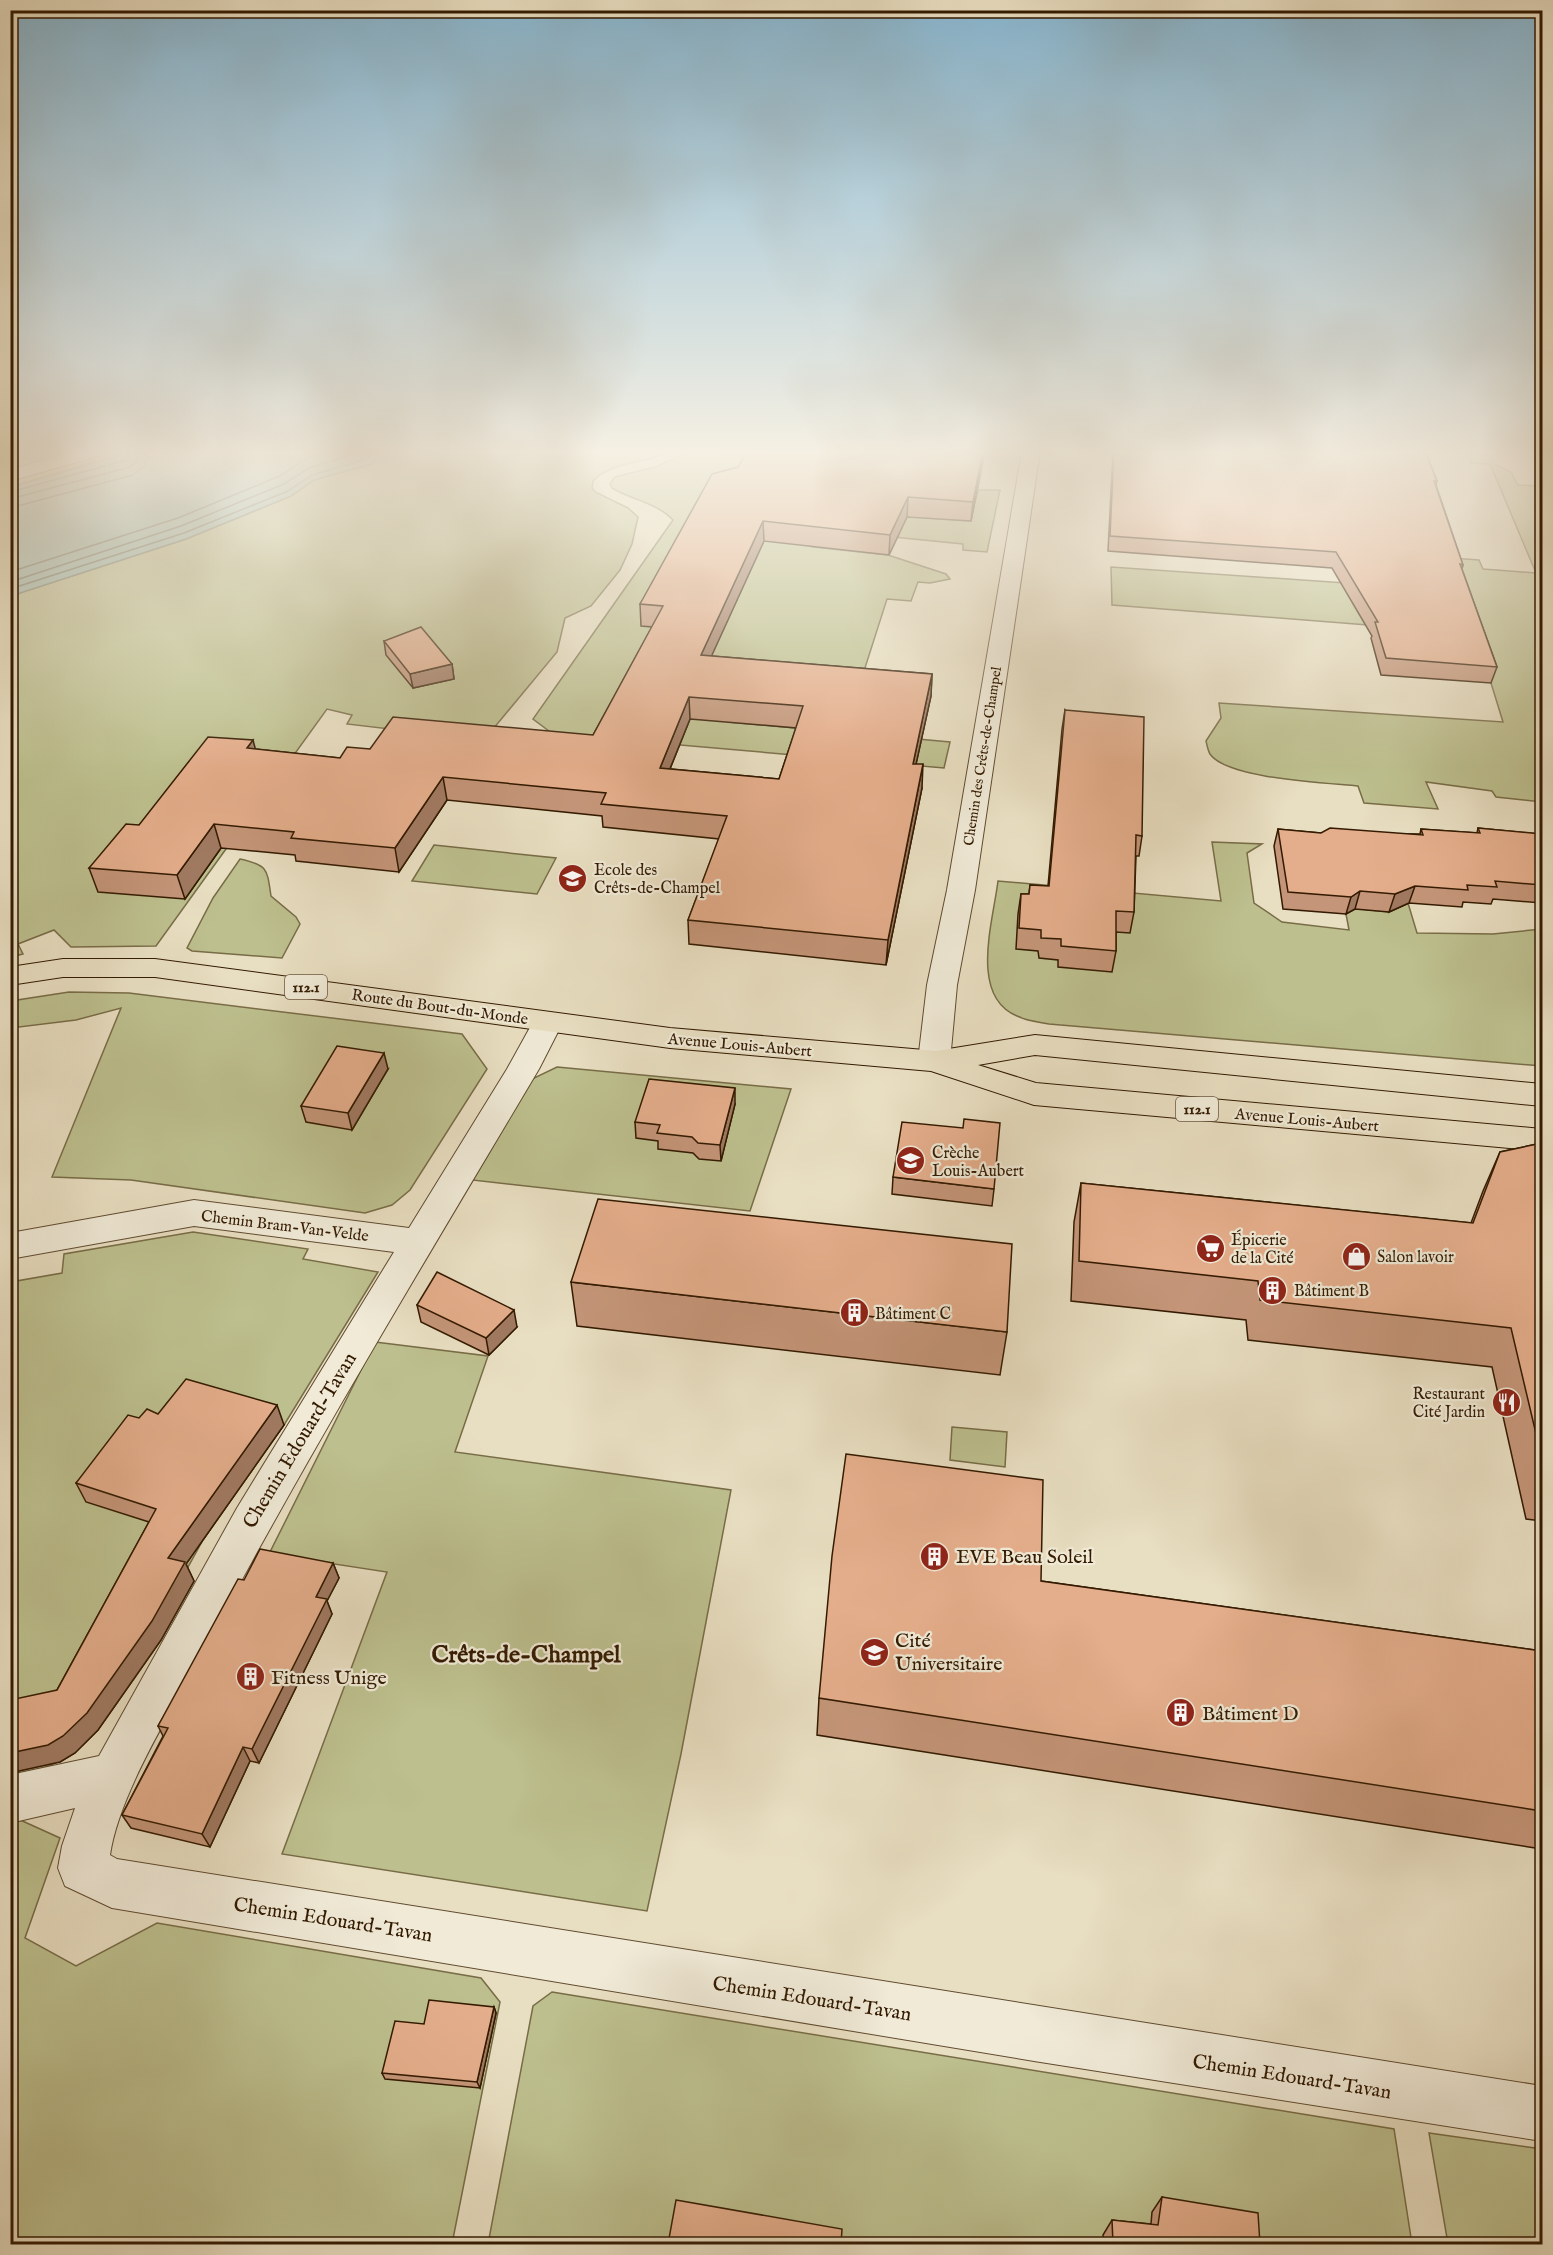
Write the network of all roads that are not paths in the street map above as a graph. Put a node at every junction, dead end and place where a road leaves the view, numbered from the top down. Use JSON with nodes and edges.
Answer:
{"nodes":[{"id":1,"x":1013,"y":556,"type":"edge"},
{"id":2,"x":10,"y":976,"type":"edge"},
{"id":3,"x":548,"y":1022,"type":"junction"},
{"id":4,"x":934,"y":1061,"type":"junction"},
{"id":5,"x":1542,"y":1095,"type":"edge"},
{"id":6,"x":1542,"y":1140,"type":"edge"},
{"id":7,"x":419,"y":1242,"type":"junction"},
{"id":8,"x":10,"y":1246,"type":"edge"},
{"id":9,"x":114,"y":1776,"type":"junction"},
{"id":10,"x":10,"y":1799,"type":"edge"},
{"id":11,"x":1542,"y":2114,"type":"edge"}],
"edges":[{"from":1,"to":4,"type":"street","name":"Chemin des Crêts-de-Champel"},
{"from":2,"to":3,"type":"main road","name":"Route du Bout-du-Monde","number":"112.1"},
{"from":3,"to":4,"type":"main road","name":"Avenue Louis-Aubert","number":"112.1"},
{"from":3,"to":7,"type":"street","name":"Chemin Edouard-Tavan"},
{"from":4,"to":5,"type":"main road","name":"Avenue Louis-Aubert","number":"112.1"},
{"from":4,"to":6,"type":"main road","name":"Avenue Louis-Aubert","number":"112.1"},
{"from":7,"to":8,"type":"street","name":"Chemin Bram-Van-Velde"},
{"from":7,"to":9,"type":"street","name":"Chemin Edouard-Tavan"},
{"from":9,"to":10,"type":"street"},
{"from":9,"to":11,"type":"street","name":"Chemin Edouard-Tavan"}]}
